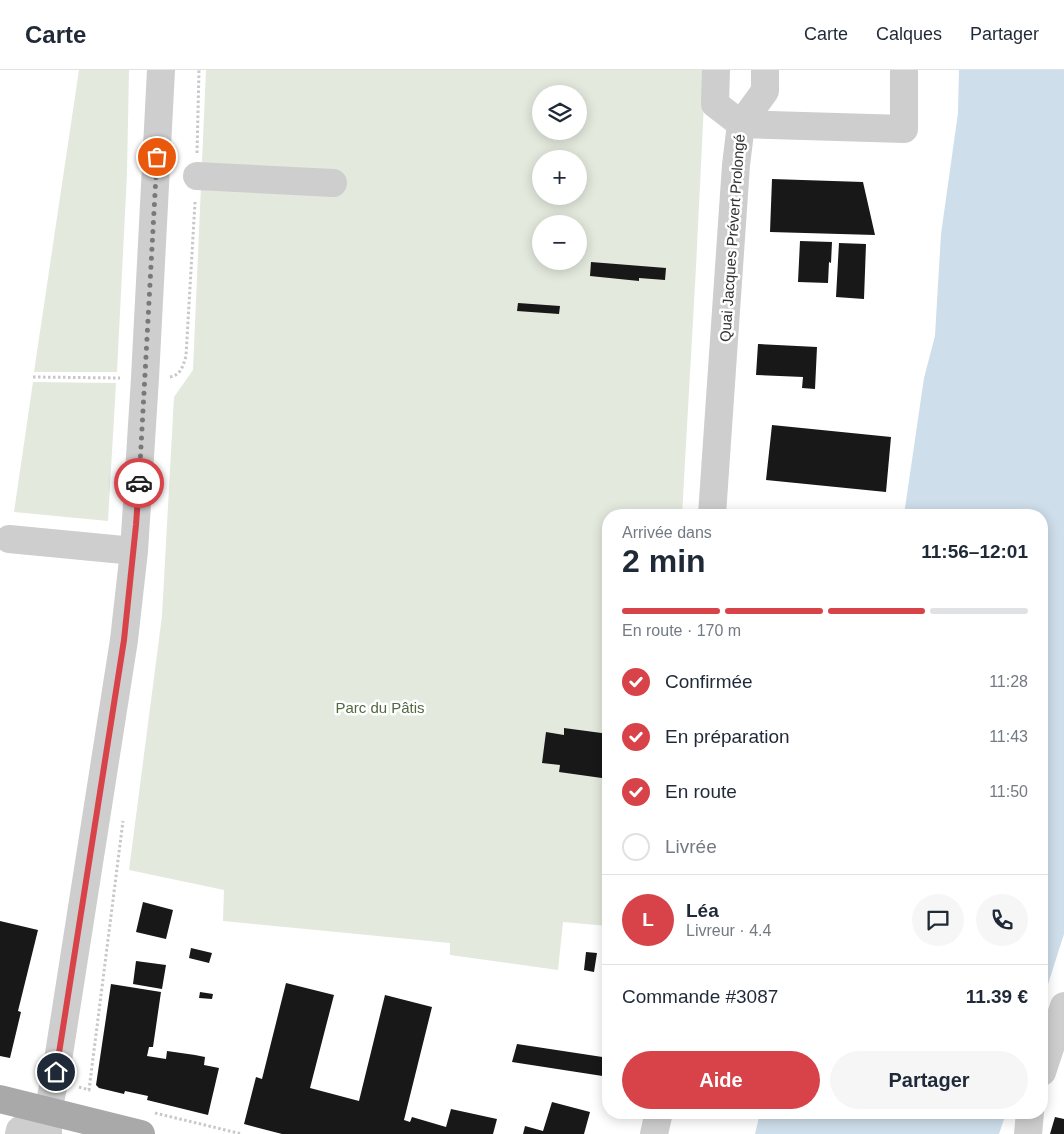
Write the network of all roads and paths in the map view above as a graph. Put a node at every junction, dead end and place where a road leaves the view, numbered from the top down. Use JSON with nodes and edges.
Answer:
{"nodes":[{"id":1,"x":161,"y":70,"type":"edge"},
{"id":2,"x":199,"y":70,"type":"edge"},
{"id":3,"x":716,"y":70,"type":"edge"},
{"id":4,"x":764,"y":70,"type":"edge"},
{"id":5,"x":904,"y":70,"type":"edge"},
{"id":6,"x":741,"y":124,"type":"junction"},
{"id":7,"x":197,"y":176,"type":"junction"},
{"id":8,"x":334,"y":183,"type":"dead end"},
{"id":9,"x":33,"y":377,"type":"dead end"},
{"id":10,"x":122,"y":378,"type":"dead end"},
{"id":11,"x":164,"y":378,"type":"dead end"},
{"id":12,"x":712,"y":509,"type":"edge"},
{"id":13,"x":9,"y":539,"type":"dead end"},
{"id":14,"x":134,"y":551,"type":"junction"},
{"id":15,"x":1064,"y":1006,"type":"edge"},
{"id":16,"x":1048,"y":1054,"type":"edge"},
{"id":17,"x":89,"y":1090,"type":"dead end"},
{"id":18,"x":92,"y":1094,"type":"dead end"},
{"id":19,"x":0,"y":1099,"type":"edge"},
{"id":20,"x":657,"y":1119,"type":"edge"},
{"id":21,"x":1029,"y":1119,"type":"edge"},
{"id":22,"x":48,"y":1122,"type":"edge"},
{"id":23,"x":146,"y":1123,"type":"edge"},
{"id":24,"x":18,"y":1134,"type":"edge"},
{"id":25,"x":242,"y":1134,"type":"edge"},
{"id":26,"x":654,"y":1134,"type":"edge"},
{"id":27,"x":1028,"y":1134,"type":"edge"}],
"edges":[{"from":1,"to":14,"type":"street"},
{"from":2,"to":7,"type":"path"},
{"from":3,"to":6,"type":"street"},
{"from":4,"to":6,"type":"street"},
{"from":5,"to":6,"type":"street","name":"Quai Jacques Prévert Prolongé"},
{"from":6,"to":12,"type":"street","name":"Quai Jacques Prévert Prolongé"},
{"from":7,"to":8,"type":"street"},
{"from":7,"to":11,"type":"path"},
{"from":9,"to":10,"type":"path"},
{"from":13,"to":14,"type":"street"},
{"from":14,"to":22,"type":"street"},
{"from":15,"to":16,"type":"street"},
{"from":17,"to":18,"type":"path"},
{"from":19,"to":22,"type":"main road"},
{"from":20,"to":26,"type":"street"},
{"from":21,"to":27,"type":"street"},
{"from":22,"to":23,"type":"main road"},
{"from":22,"to":24,"type":"street"},
{"from":23,"to":25,"type":"path"}]}
